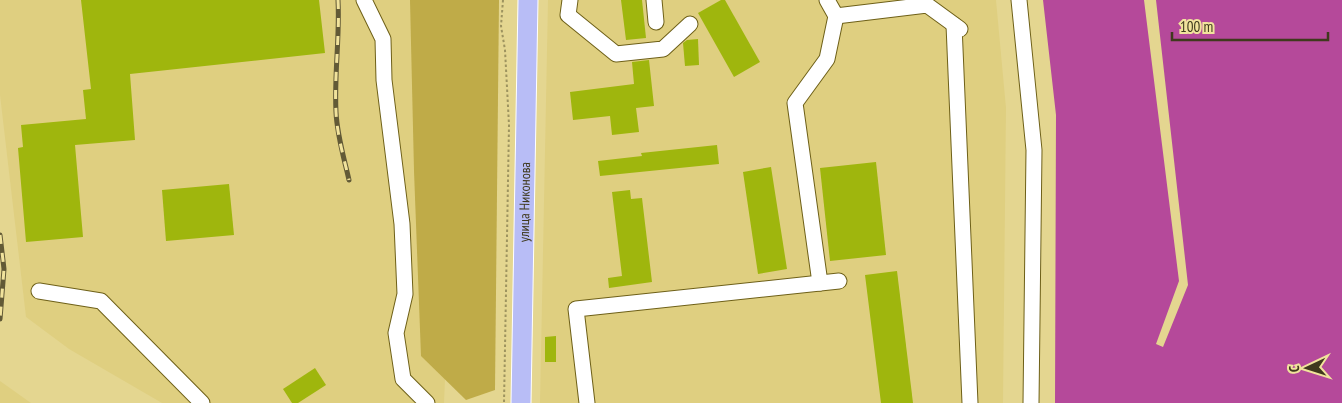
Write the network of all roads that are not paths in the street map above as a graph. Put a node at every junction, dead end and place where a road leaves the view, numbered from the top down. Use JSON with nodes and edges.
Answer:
{"nodes":[{"id":1,"x":364,"y":0,"type":"edge"},
{"id":2,"x":528,"y":0,"type":"edge"},
{"id":3,"x":570,"y":0,"type":"edge"},
{"id":4,"x":654,"y":0,"type":"edge"},
{"id":5,"x":827,"y":0,"type":"edge"},
{"id":6,"x":1019,"y":0,"type":"edge"},
{"id":7,"x":836,"y":16,"type":"junction"},
{"id":8,"x":656,"y":22,"type":"dead end"},
{"id":9,"x":690,"y":24,"type":"dead end"},
{"id":10,"x":839,"y":281,"type":"dead end"},
{"id":11,"x":820,"y":283,"type":"junction"},
{"id":12,"x":39,"y":291,"type":"dead end"},
{"id":13,"x":202,"y":403,"type":"edge"},
{"id":14,"x":428,"y":403,"type":"edge"},
{"id":15,"x":521,"y":403,"type":"edge"},
{"id":16,"x":587,"y":403,"type":"edge"},
{"id":17,"x":970,"y":403,"type":"edge"},
{"id":18,"x":1031,"y":403,"type":"edge"}],
"edges":[{"from":1,"to":14,"type":"street"},
{"from":2,"to":15,"type":"main road","name":"улица Никонова"},
{"from":3,"to":9,"type":"street"},
{"from":4,"to":8,"type":"street"},
{"from":5,"to":7,"type":"street"},
{"from":6,"to":18,"type":"street"},
{"from":7,"to":11,"type":"street"},
{"from":7,"to":17,"type":"street"},
{"from":10,"to":11,"type":"street"},
{"from":11,"to":16,"type":"street"},
{"from":12,"to":13,"type":"street"}]}
